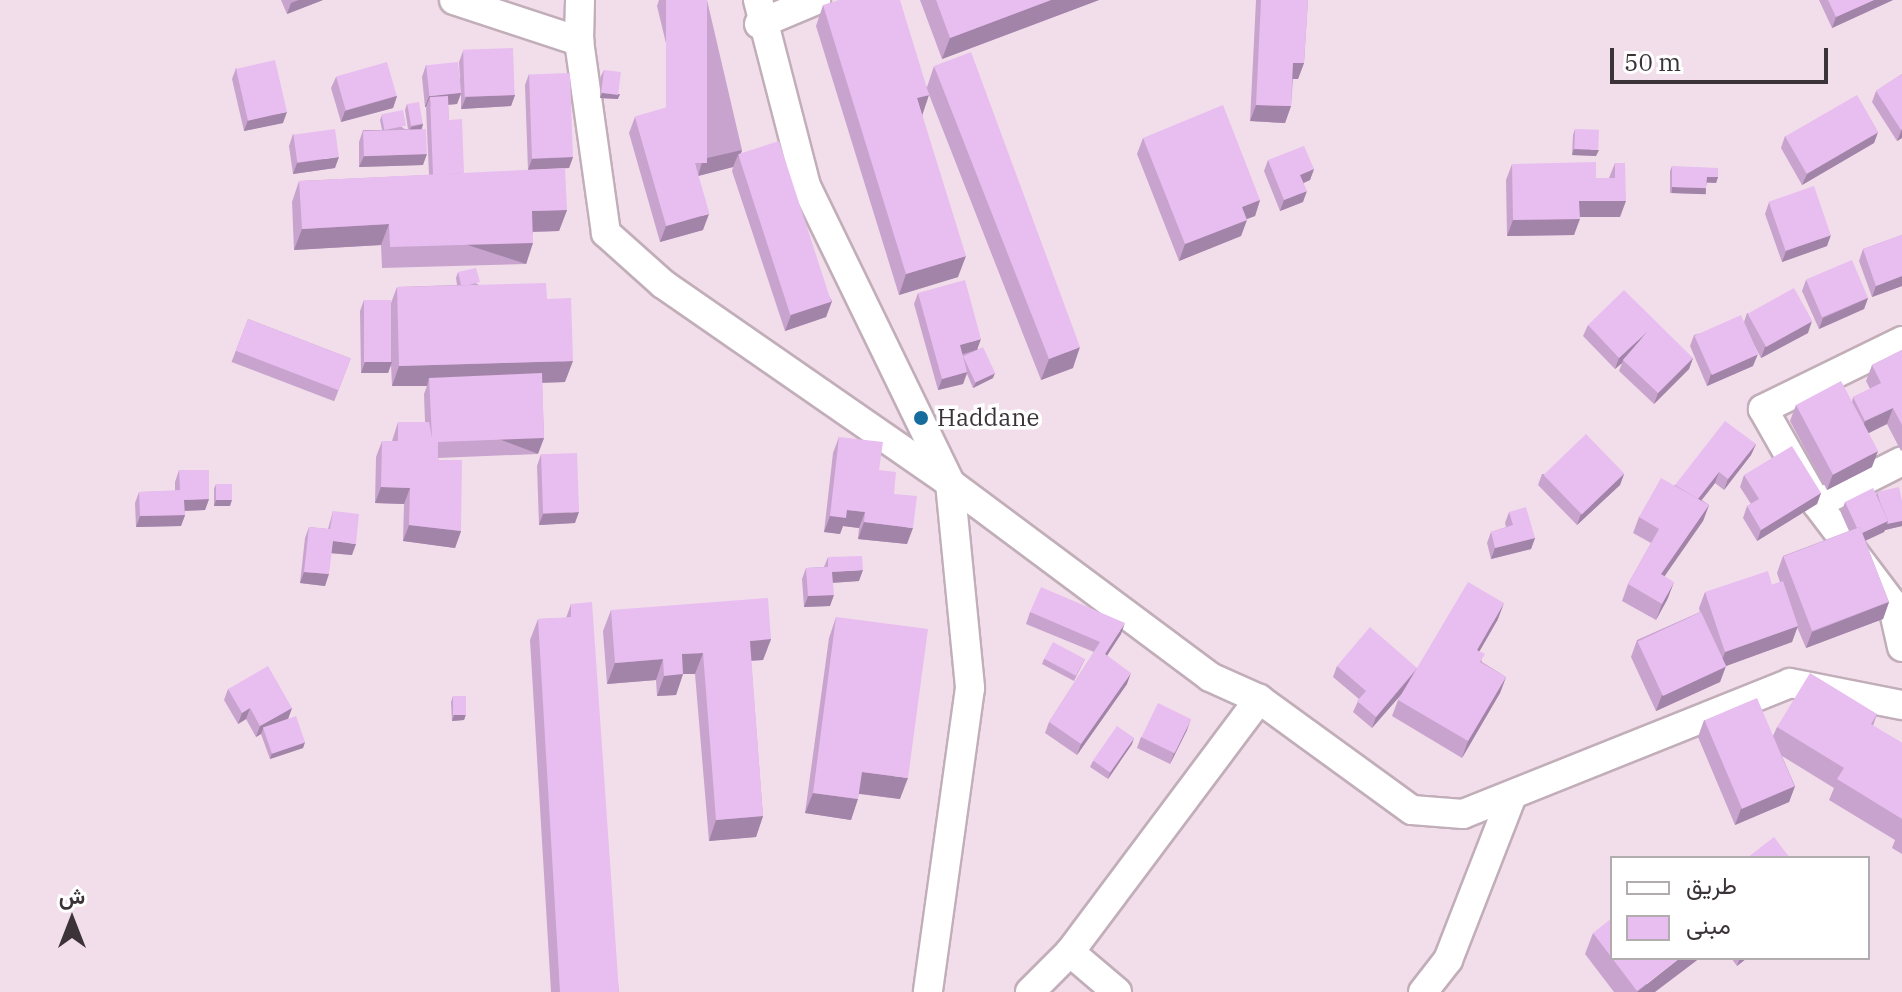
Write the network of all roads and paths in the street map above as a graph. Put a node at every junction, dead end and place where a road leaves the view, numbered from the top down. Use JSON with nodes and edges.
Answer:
{"nodes":[{"id":1,"x":454,"y":0,"type":"edge"},
{"id":2,"x":580,"y":0,"type":"edge"},
{"id":3,"x":816,"y":0,"type":"edge"},
{"id":4,"x":758,"y":12,"type":"edge"},
{"id":5,"x":579,"y":41,"type":"junction"},
{"id":6,"x":1902,"y":341,"type":"edge"},
{"id":7,"x":1902,"y":461,"type":"edge"},
{"id":8,"x":950,"y":483,"type":"junction"},
{"id":9,"x":1817,"y":504,"type":"junction"},
{"id":10,"x":1897,"y":601,"type":"edge"},
{"id":11,"x":1902,"y":647,"type":"edge"},
{"id":12,"x":1259,"y":699,"type":"junction"},
{"id":13,"x":1902,"y":705,"type":"edge"},
{"id":14,"x":1512,"y":796,"type":"junction"},
{"id":15,"x":1070,"y":952,"type":"junction"},
{"id":16,"x":928,"y":992,"type":"edge"},
{"id":17,"x":1030,"y":992,"type":"edge"},
{"id":18,"x":1117,"y":992,"type":"edge"},
{"id":19,"x":1423,"y":992,"type":"edge"}],
"edges":[{"from":1,"to":5,"type":"street"},
{"from":2,"to":5,"type":"street"},
{"from":3,"to":4,"type":"street"},
{"from":4,"to":8,"type":"street"},
{"from":5,"to":8,"type":"street"},
{"from":6,"to":9,"type":"street"},
{"from":7,"to":9,"type":"street"},
{"from":8,"to":12,"type":"street"},
{"from":8,"to":16,"type":"street"},
{"from":9,"to":10,"type":"street"},
{"from":10,"to":11,"type":"street"},
{"from":12,"to":14,"type":"street"},
{"from":12,"to":15,"type":"street"},
{"from":13,"to":14,"type":"street"},
{"from":14,"to":19,"type":"street"},
{"from":15,"to":17,"type":"street"},
{"from":15,"to":18,"type":"street"}]}
